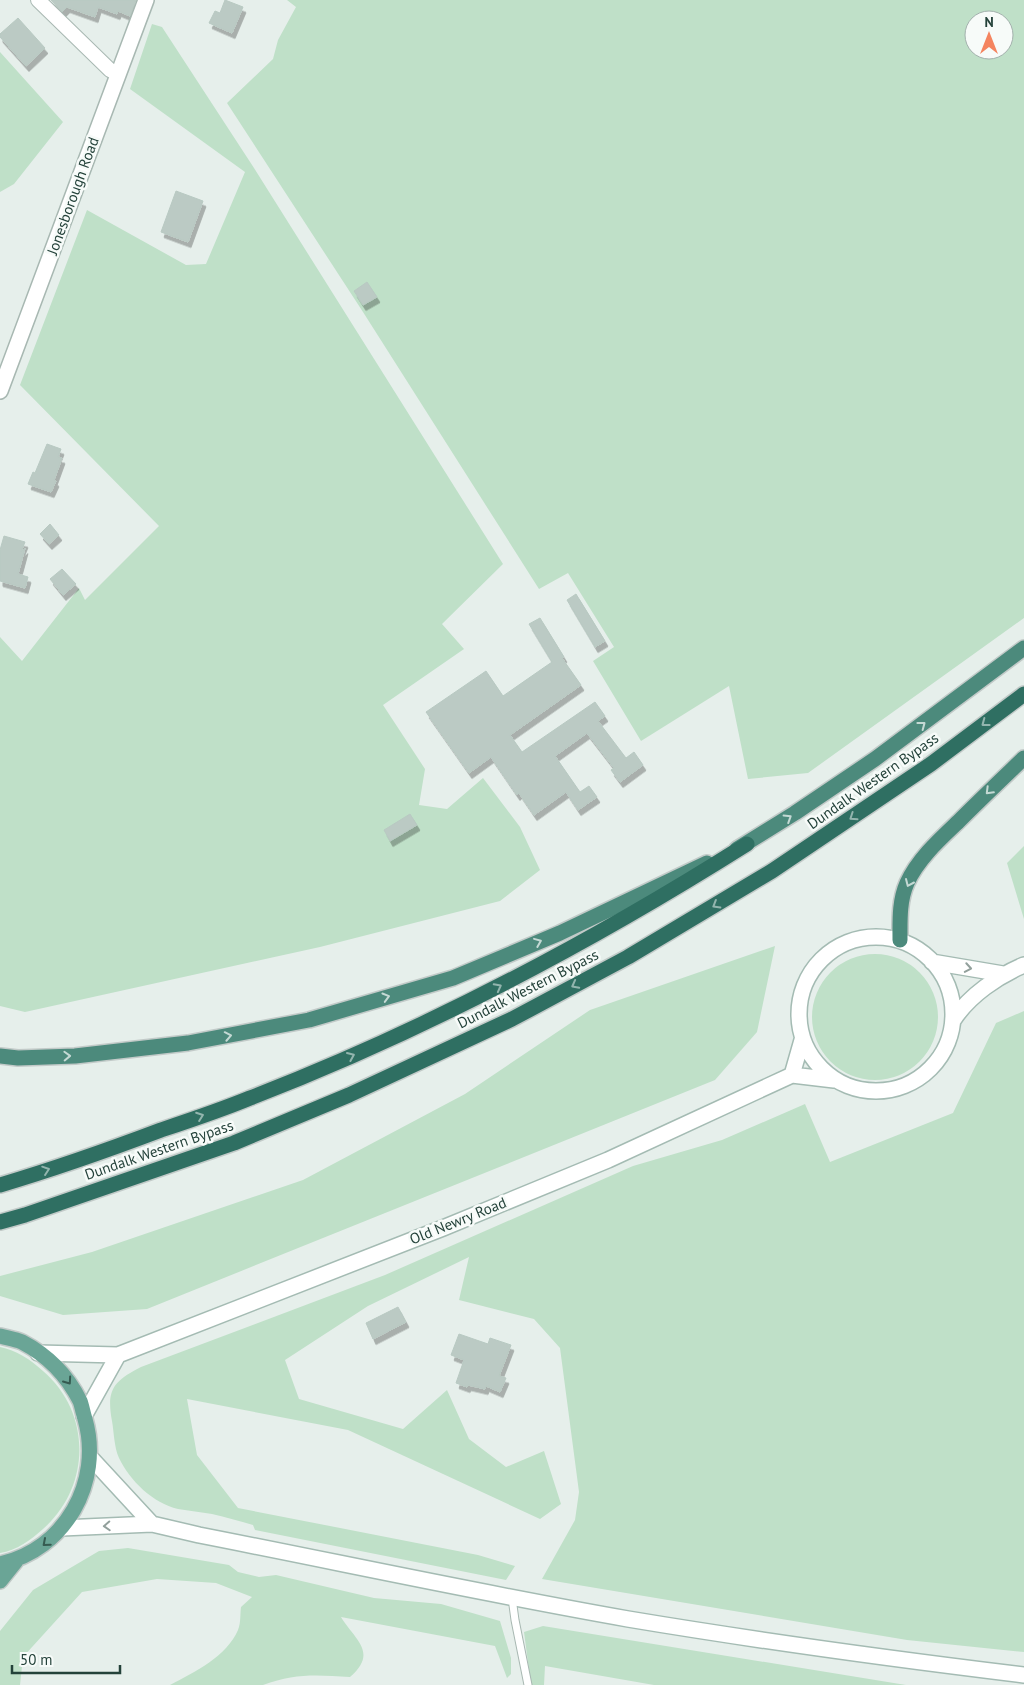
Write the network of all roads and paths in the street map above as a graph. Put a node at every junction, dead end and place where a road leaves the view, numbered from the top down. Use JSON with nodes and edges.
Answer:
{"nodes":[{"id":1,"x":38,"y":0,"type":"edge"},
{"id":2,"x":146,"y":0,"type":"edge"},
{"id":3,"x":118,"y":74,"type":"junction"},
{"id":4,"x":0,"y":391,"type":"edge"},
{"id":5,"x":1024,"y":648,"type":"edge"},
{"id":6,"x":1024,"y":694,"type":"edge"},
{"id":7,"x":1024,"y":758,"type":"edge"},
{"id":8,"x":747,"y":844,"type":"junction"},
{"id":9,"x":900,"y":940,"type":"junction"},
{"id":10,"x":932,"y":962,"type":"junction"},
{"id":11,"x":1024,"y":965,"type":"edge"},
{"id":12,"x":1003,"y":974,"type":"junction"},
{"id":13,"x":954,"y":1019,"type":"junction"},
{"id":14,"x":802,"y":1040,"type":"junction"},
{"id":15,"x":0,"y":1056,"type":"edge"},
{"id":16,"x":792,"y":1075,"type":"junction"},
{"id":17,"x":834,"y":1080,"type":"junction"},
{"id":18,"x":0,"y":1185,"type":"edge"},
{"id":19,"x":0,"y":1222,"type":"edge"},
{"id":20,"x":0,"y":1336,"type":"edge"},
{"id":21,"x":38,"y":1353,"type":"junction"},
{"id":22,"x":118,"y":1354,"type":"junction"},
{"id":23,"x":84,"y":1416,"type":"junction"},
{"id":24,"x":90,"y":1458,"type":"junction"},
{"id":25,"x":152,"y":1524,"type":"junction"},
{"id":26,"x":62,"y":1528,"type":"junction"},
{"id":27,"x":16,"y":1561,"type":"junction"},
{"id":28,"x":0,"y":1564,"type":"edge"},
{"id":29,"x":0,"y":1581,"type":"edge"},
{"id":30,"x":512,"y":1598,"type":"junction"},
{"id":31,"x":1024,"y":1675,"type":"edge"},
{"id":32,"x":528,"y":1685,"type":"edge"}],
"edges":[{"from":1,"to":3,"type":"street"},
{"from":2,"to":3,"type":"main road","name":"Jonesborough Road"},
{"from":3,"to":4,"type":"main road","name":"Jonesborough Road"},
{"from":8,"to":5,"type":"highway","one_way":true},
{"from":6,"to":19,"type":"highway","name":"Dundalk Western Bypass","one_way":true},
{"from":7,"to":9,"type":"highway","one_way":true},
{"from":15,"to":8,"type":"highway","one_way":true},
{"from":18,"to":8,"type":"highway","name":"Dundalk Western Bypass","one_way":true},
{"from":9,"to":10,"type":"main road"},
{"from":9,"to":14,"type":"main road"},
{"from":10,"to":12,"type":"main road","one_way":true},
{"from":10,"to":13,"type":"main road"},
{"from":11,"to":12,"type":"main road"},
{"from":12,"to":13,"type":"main road"},
{"from":13,"to":17,"type":"main road"},
{"from":14,"to":16,"type":"main road"},
{"from":14,"to":17,"type":"main road"},
{"from":16,"to":17,"type":"main road"},
{"from":16,"to":22,"type":"main road","name":"Old Newry Road"},
{"from":20,"to":21,"type":"main road"},
{"from":21,"to":22,"type":"main road","name":"Old Newry Road"},
{"from":21,"to":23,"type":"main road","one_way":true},
{"from":22,"to":23,"type":"main road"},
{"from":23,"to":24,"type":"main road"},
{"from":24,"to":25,"type":"main road"},
{"from":24,"to":26,"type":"main road"},
{"from":25,"to":26,"type":"main road","one_way":true},
{"from":25,"to":30,"type":"main road"},
{"from":26,"to":27,"type":"main road","one_way":true},
{"from":27,"to":28,"type":"main road"},
{"from":27,"to":29,"type":"main road"},
{"from":30,"to":31,"type":"main road"},
{"from":30,"to":32,"type":"lane"}]}
